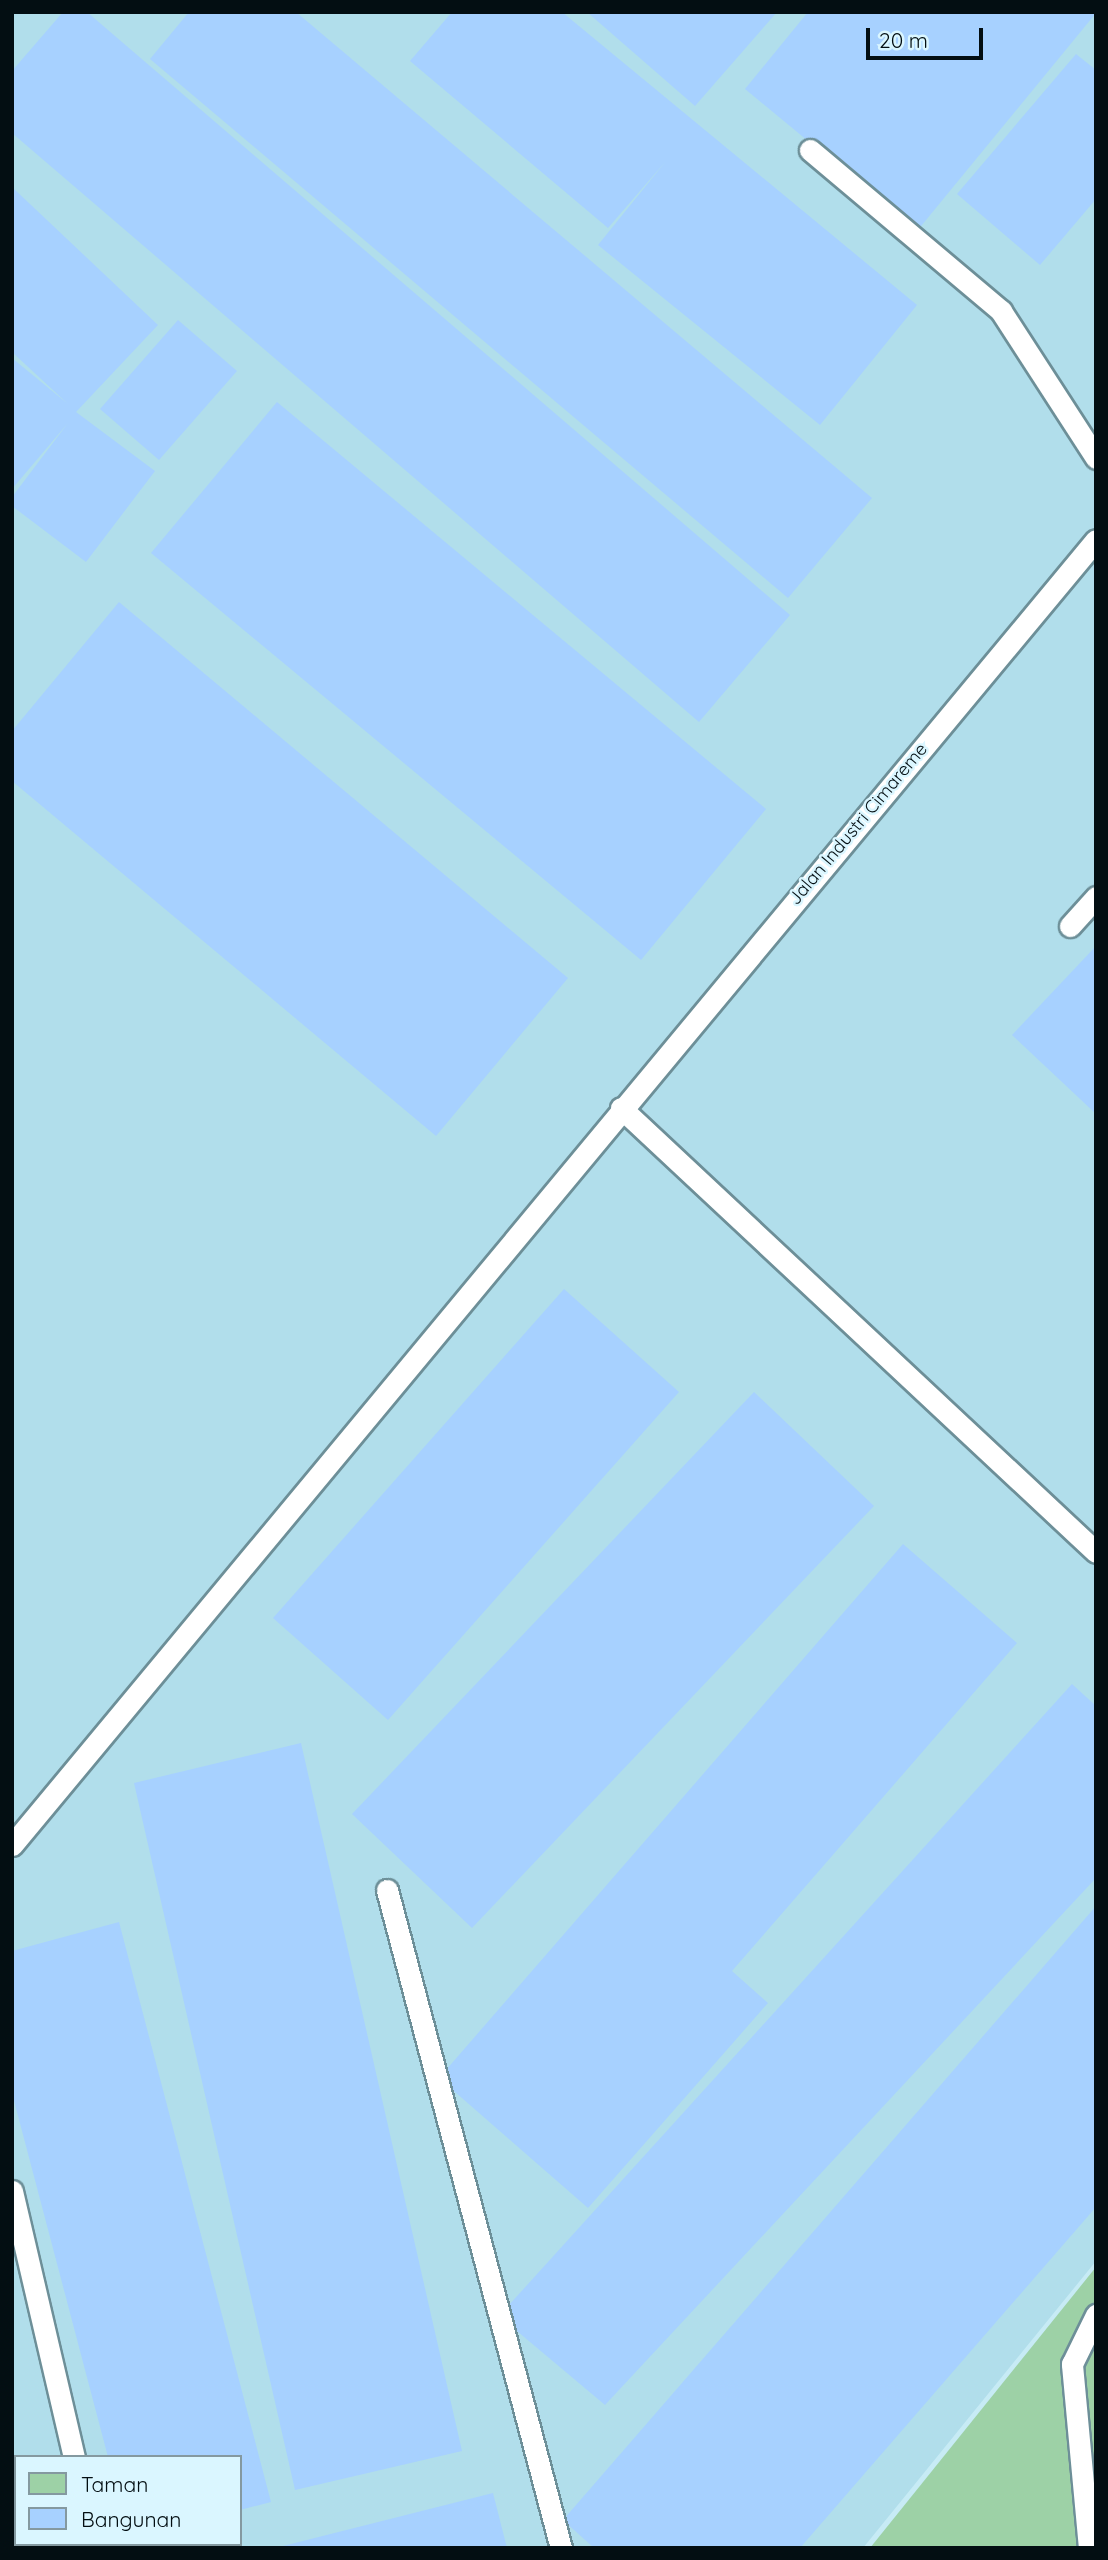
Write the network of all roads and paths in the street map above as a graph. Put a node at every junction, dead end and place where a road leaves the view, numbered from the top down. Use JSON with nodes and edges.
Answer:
{"nodes":[{"id":1,"x":810,"y":150,"type":"dead end"},
{"id":2,"x":1096,"y":458,"type":"edge"},
{"id":3,"x":1096,"y":540,"type":"edge"},
{"id":4,"x":1096,"y":897,"type":"edge"},
{"id":5,"x":1070,"y":926,"type":"dead end"},
{"id":6,"x":621,"y":1108,"type":"junction"},
{"id":7,"x":1096,"y":1552,"type":"edge"},
{"id":8,"x":12,"y":1845,"type":"edge"},
{"id":9,"x":387,"y":1890,"type":"dead end"},
{"id":10,"x":12,"y":2191,"type":"edge"},
{"id":11,"x":1096,"y":2315,"type":"edge"},
{"id":12,"x":75,"y":2455,"type":"edge"},
{"id":13,"x":561,"y":2548,"type":"edge"},
{"id":14,"x":1089,"y":2548,"type":"edge"}],
"edges":[{"from":1,"to":2,"type":"lane"},
{"from":3,"to":6,"type":"lane","name":"Jalan Industri Cimareme"},
{"from":4,"to":5,"type":"lane"},
{"from":6,"to":7,"type":"lane"},
{"from":6,"to":8,"type":"lane","name":"Jalan Industri Cimareme"},
{"from":9,"to":13,"type":"lane"},
{"from":10,"to":12,"type":"lane"},
{"from":11,"to":14,"type":"lane"}]}
